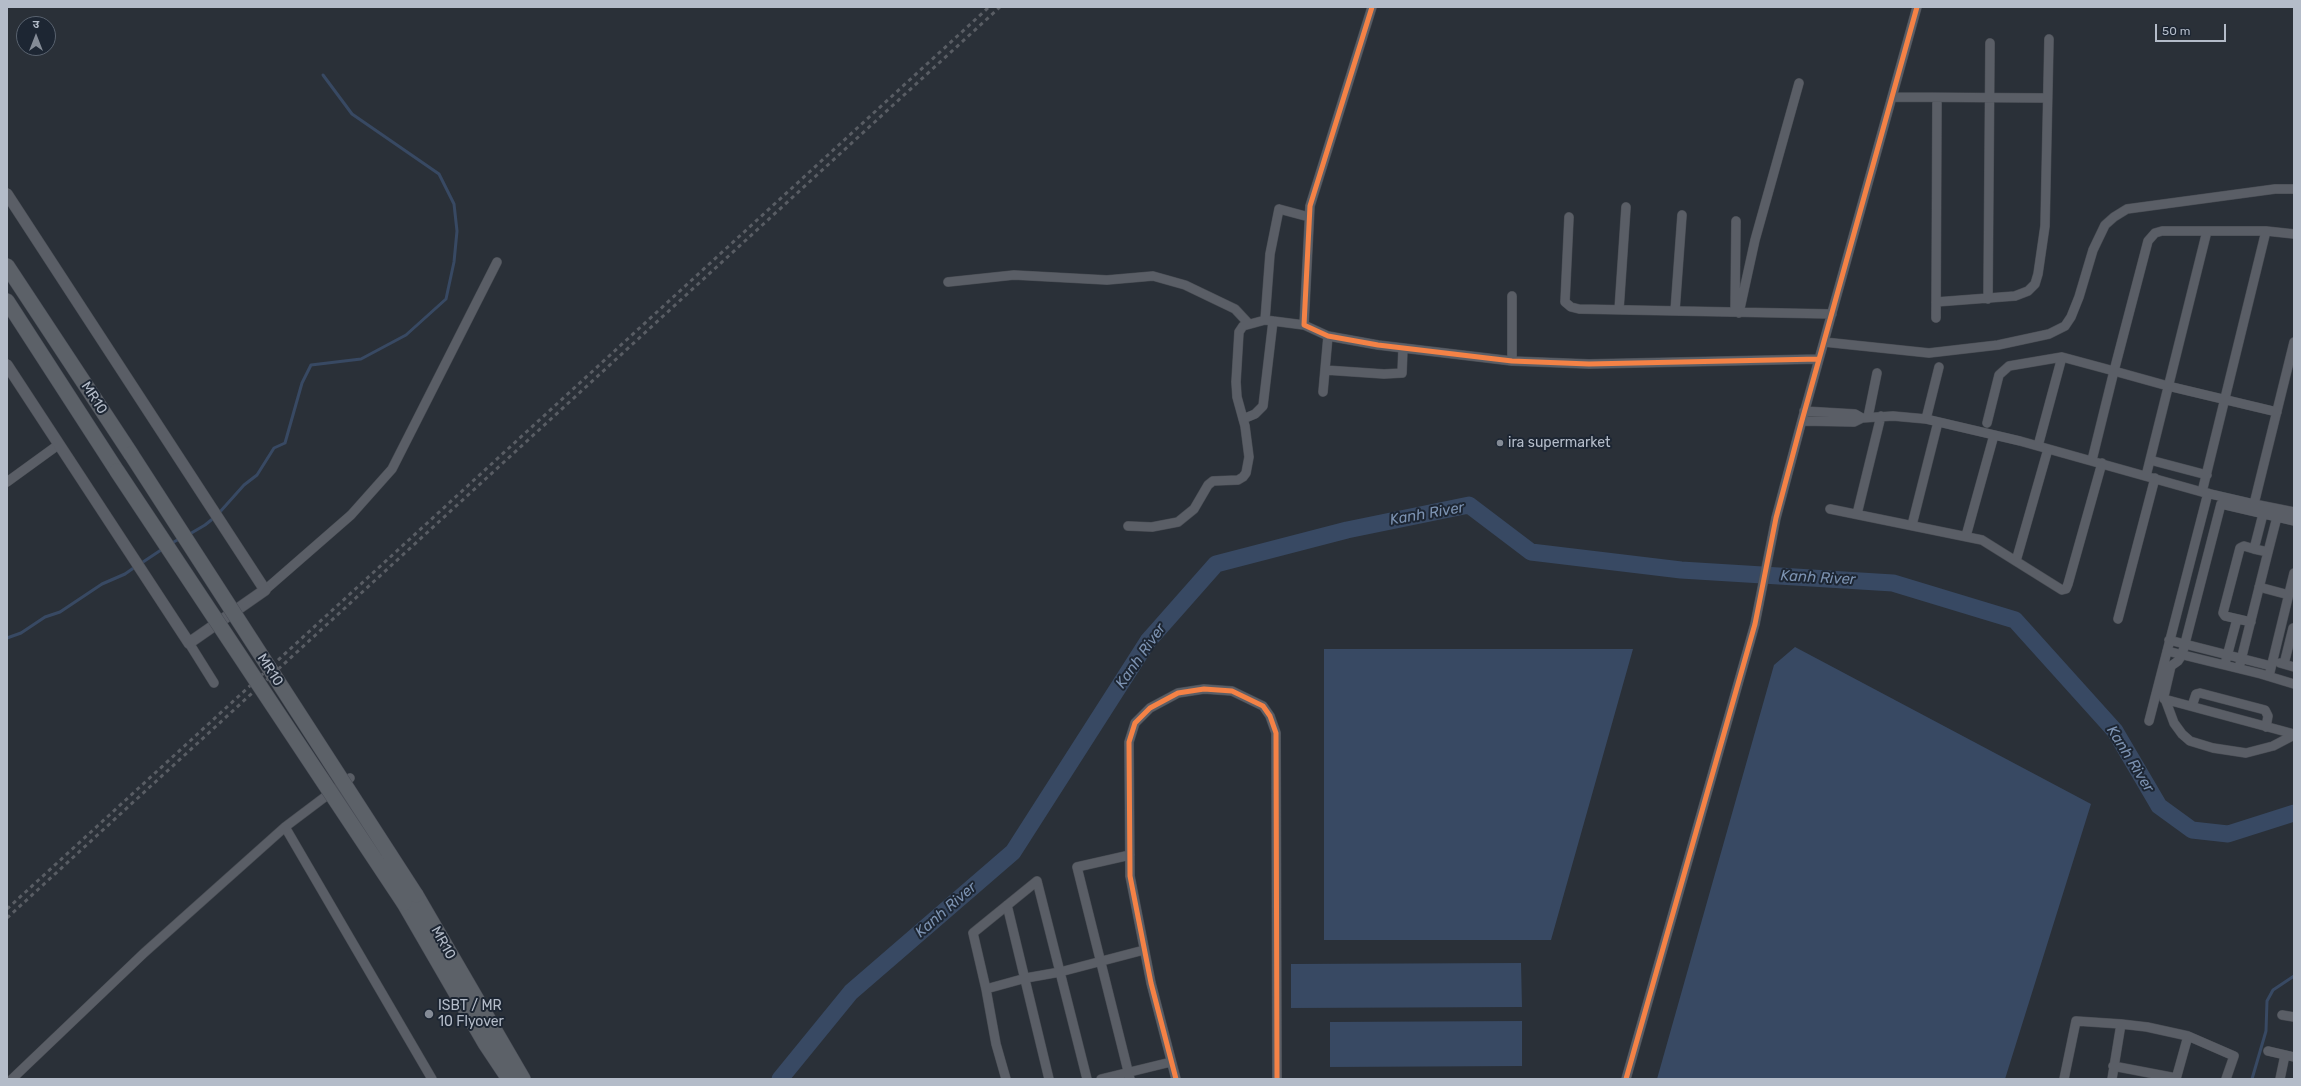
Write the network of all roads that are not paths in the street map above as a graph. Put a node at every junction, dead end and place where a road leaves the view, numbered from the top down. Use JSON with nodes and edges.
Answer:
{"nodes":[{"id":1,"x":1372,"y":7,"type":"edge"},
{"id":2,"x":1917,"y":7,"type":"edge"},
{"id":3,"x":2049,"y":39,"type":"dead end"},
{"id":4,"x":1990,"y":43,"type":"dead end"},
{"id":5,"x":1799,"y":83,"type":"dead end"},
{"id":6,"x":1892,"y":97,"type":"junction"},
{"id":7,"x":1936,"y":98,"type":"junction"},
{"id":8,"x":1989,"y":98,"type":"junction"},
{"id":9,"x":2047,"y":98,"type":"junction"},
{"id":10,"x":2294,"y":190,"type":"edge"},
{"id":11,"x":7,"y":194,"type":"edge"},
{"id":12,"x":1626,"y":207,"type":"dead end"},
{"id":13,"x":1682,"y":216,"type":"dead end"},
{"id":14,"x":1309,"y":217,"type":"junction"},
{"id":15,"x":1570,"y":217,"type":"dead end"},
{"id":16,"x":1736,"y":221,"type":"dead end"},
{"id":17,"x":2266,"y":230,"type":"junction"},
{"id":18,"x":2207,"y":231,"type":"junction"},
{"id":19,"x":2294,"y":234,"type":"edge"},
{"id":20,"x":497,"y":262,"type":"dead end"},
{"id":21,"x":7,"y":266,"type":"edge"},
{"id":22,"x":948,"y":282,"type":"dead end"},
{"id":23,"x":1512,"y":296,"type":"dead end"},
{"id":24,"x":1988,"y":299,"type":"junction"},
{"id":25,"x":7,"y":301,"type":"edge"},
{"id":26,"x":1936,"y":302,"type":"junction"},
{"id":27,"x":1619,"y":310,"type":"junction"},
{"id":28,"x":1676,"y":311,"type":"junction"},
{"id":29,"x":1737,"y":313,"type":"junction"},
{"id":30,"x":1832,"y":314,"type":"junction"},
{"id":31,"x":1936,"y":318,"type":"dead end"},
{"id":32,"x":1269,"y":320,"type":"junction"},
{"id":33,"x":1249,"y":324,"type":"junction"},
{"id":34,"x":1304,"y":325,"type":"junction"},
{"id":35,"x":1328,"y":336,"type":"junction"},
{"id":36,"x":1824,"y":342,"type":"junction"},
{"id":37,"x":2294,"y":342,"type":"edge"},
{"id":38,"x":1403,"y":348,"type":"junction"},
{"id":39,"x":2062,"y":357,"type":"junction"},
{"id":40,"x":1819,"y":359,"type":"junction"},
{"id":41,"x":1512,"y":361,"type":"junction"},
{"id":42,"x":7,"y":365,"type":"edge"},
{"id":43,"x":1939,"y":367,"type":"dead end"},
{"id":44,"x":1325,"y":370,"type":"junction"},
{"id":45,"x":2114,"y":371,"type":"junction"},
{"id":46,"x":1877,"y":373,"type":"dead end"},
{"id":47,"x":2168,"y":386,"type":"junction"},
{"id":48,"x":1323,"y":392,"type":"dead end"},
{"id":49,"x":2225,"y":400,"type":"junction"},
{"id":50,"x":1804,"y":412,"type":"junction"},
{"id":51,"x":2277,"y":412,"type":"junction"},
{"id":52,"x":1880,"y":416,"type":"junction"},
{"id":53,"x":1865,"y":417,"type":"junction"},
{"id":54,"x":1833,"y":418,"type":"junction"},
{"id":55,"x":1243,"y":419,"type":"junction"},
{"id":56,"x":1926,"y":420,"type":"junction"},
{"id":57,"x":1802,"y":421,"type":"junction"},
{"id":58,"x":1938,"y":422,"type":"junction"},
{"id":59,"x":1987,"y":423,"type":"dead end"},
{"id":60,"x":1994,"y":435,"type":"junction"},
{"id":61,"x":58,"y":445,"type":"junction"},
{"id":62,"x":2038,"y":446,"type":"junction"},
{"id":63,"x":2048,"y":449,"type":"junction"},
{"id":64,"x":2092,"y":460,"type":"junction"},
{"id":65,"x":2150,"y":460,"type":"junction"},
{"id":66,"x":2102,"y":463,"type":"junction"},
{"id":67,"x":2207,"y":474,"type":"junction"},
{"id":68,"x":2150,"y":477,"type":"junction"},
{"id":69,"x":7,"y":482,"type":"edge"},
{"id":70,"x":2205,"y":492,"type":"junction"},
{"id":71,"x":2254,"y":504,"type":"junction"},
{"id":72,"x":1830,"y":509,"type":"dead end"},
{"id":73,"x":2294,"y":512,"type":"edge"},
{"id":74,"x":1857,"y":514,"type":"junction"},
{"id":75,"x":2263,"y":514,"type":"junction"},
{"id":76,"x":2277,"y":518,"type":"junction"},
{"id":77,"x":2294,"y":521,"type":"edge"},
{"id":78,"x":1912,"y":525,"type":"junction"},
{"id":79,"x":1128,"y":526,"type":"dead end"},
{"id":80,"x":1966,"y":536,"type":"junction"},
{"id":81,"x":2254,"y":549,"type":"junction"},
{"id":82,"x":2268,"y":552,"type":"junction"},
{"id":83,"x":2016,"y":561,"type":"junction"},
{"id":84,"x":2294,"y":573,"type":"edge"},
{"id":85,"x":2293,"y":583,"type":"edge"},
{"id":86,"x":2259,"y":587,"type":"junction"},
{"id":87,"x":265,"y":590,"type":"junction"},
{"id":88,"x":2289,"y":595,"type":"junction"},
{"id":89,"x":2118,"y":619,"type":"dead end"},
{"id":90,"x":2237,"y":619,"type":"junction"},
{"id":91,"x":2251,"y":622,"type":"junction"},
{"id":92,"x":2282,"y":625,"type":"junction"},
{"id":93,"x":2294,"y":628,"type":"edge"},
{"id":94,"x":2170,"y":640,"type":"junction"},
{"id":95,"x":189,"y":643,"type":"junction"},
{"id":96,"x":2184,"y":644,"type":"junction"},
{"id":97,"x":2167,"y":651,"type":"junction"},
{"id":98,"x":2182,"y":654,"type":"junction"},
{"id":99,"x":2227,"y":654,"type":"junction"},
{"id":100,"x":2241,"y":658,"type":"junction"},
{"id":101,"x":2272,"y":663,"type":"junction"},
{"id":102,"x":2284,"y":664,"type":"junction"},
{"id":103,"x":2225,"y":665,"type":"junction"},
{"id":104,"x":2294,"y":667,"type":"edge"},
{"id":105,"x":2239,"y":668,"type":"junction"},
{"id":106,"x":2269,"y":676,"type":"junction"},
{"id":107,"x":214,"y":683,"type":"dead end"},
{"id":108,"x":2294,"y":684,"type":"edge"},
{"id":109,"x":2164,"y":699,"type":"junction"},
{"id":110,"x":2192,"y":706,"type":"junction"},
{"id":111,"x":2148,"y":721,"type":"dead end"},
{"id":112,"x":2266,"y":726,"type":"junction"},
{"id":113,"x":2294,"y":734,"type":"edge"},
{"id":114,"x":350,"y":778,"type":"dead end"},
{"id":115,"x":285,"y":827,"type":"junction"},
{"id":116,"x":1130,"y":855,"type":"junction"},
{"id":117,"x":410,"y":899,"type":"junction"},
{"id":118,"x":1007,"y":905,"type":"junction"},
{"id":119,"x":1144,"y":950,"type":"junction"},
{"id":120,"x":1102,"y":960,"type":"junction"},
{"id":121,"x":1060,"y":972,"type":"junction"},
{"id":122,"x":1026,"y":978,"type":"junction"},
{"id":123,"x":986,"y":989,"type":"junction"},
{"id":124,"x":2282,"y":1015,"type":"dead end"},
{"id":125,"x":2294,"y":1017,"type":"edge"},
{"id":126,"x":2121,"y":1024,"type":"junction"},
{"id":127,"x":2188,"y":1036,"type":"junction"},
{"id":128,"x":2268,"y":1051,"type":"dead end"},
{"id":129,"x":2284,"y":1055,"type":"junction"},
{"id":130,"x":2294,"y":1057,"type":"edge"},
{"id":131,"x":1171,"y":1062,"type":"junction"},
{"id":132,"x":2113,"y":1066,"type":"junction"},
{"id":133,"x":1129,"y":1075,"type":"edge"},
{"id":134,"x":12,"y":1079,"type":"edge"},
{"id":135,"x":432,"y":1079,"type":"edge"},
{"id":136,"x":509,"y":1079,"type":"edge"},
{"id":137,"x":523,"y":1079,"type":"edge"},
{"id":138,"x":1006,"y":1079,"type":"edge"},
{"id":139,"x":1048,"y":1079,"type":"edge"},
{"id":140,"x":1087,"y":1079,"type":"edge"},
{"id":141,"x":1101,"y":1079,"type":"edge"},
{"id":142,"x":1176,"y":1079,"type":"edge"},
{"id":143,"x":1277,"y":1079,"type":"edge"},
{"id":144,"x":1626,"y":1079,"type":"edge"},
{"id":145,"x":2064,"y":1079,"type":"edge"},
{"id":146,"x":2112,"y":1079,"type":"edge"},
{"id":147,"x":2176,"y":1079,"type":"edge"},
{"id":148,"x":2226,"y":1079,"type":"edge"},
{"id":149,"x":2280,"y":1079,"type":"edge"}],
"edges":[{"from":1,"to":14,"type":"street"},
{"from":2,"to":6,"type":"street"},
{"from":3,"to":9,"type":"street"},
{"from":4,"to":8,"type":"street"},
{"from":5,"to":29,"type":"street"},
{"from":6,"to":7,"type":"street"},
{"from":6,"to":30,"type":"street"},
{"from":7,"to":8,"type":"street"},
{"from":7,"to":26,"type":"street"},
{"from":8,"to":9,"type":"street"},
{"from":8,"to":24,"type":"street"},
{"from":9,"to":24,"type":"street"},
{"from":10,"to":36,"type":"street"},
{"from":11,"to":87,"type":"street"},
{"from":12,"to":27,"type":"street"},
{"from":13,"to":28,"type":"street"},
{"from":14,"to":32,"type":"street"},
{"from":14,"to":34,"type":"street"},
{"from":15,"to":27,"type":"street"},
{"from":16,"to":29,"type":"street"},
{"from":17,"to":18,"type":"street"},
{"from":17,"to":19,"type":"street"},
{"from":17,"to":49,"type":"street"},
{"from":18,"to":45,"type":"street"},
{"from":18,"to":47,"type":"street"},
{"from":20,"to":87,"type":"street"},
{"from":21,"to":117,"type":"main road","name":"MR10","bridge":true},
{"from":22,"to":33,"type":"street"},
{"from":23,"to":41,"type":"street"},
{"from":24,"to":26,"type":"street"},
{"from":25,"to":117,"type":"main road","name":"MR10","bridge":true},
{"from":26,"to":31,"type":"street"},
{"from":27,"to":28,"type":"street"},
{"from":28,"to":29,"type":"street"},
{"from":29,"to":30,"type":"street"},
{"from":30,"to":36,"type":"street"},
{"from":32,"to":33,"type":"street"},
{"from":32,"to":34,"type":"street"},
{"from":32,"to":55,"type":"street"},
{"from":33,"to":55,"type":"street"},
{"from":34,"to":35,"type":"street"},
{"from":35,"to":38,"type":"street"},
{"from":35,"to":44,"type":"street"},
{"from":36,"to":40,"type":"street"},
{"from":37,"to":51,"type":"street"},
{"from":38,"to":41,"type":"street"},
{"from":38,"to":44,"type":"street"},
{"from":39,"to":45,"type":"street"},
{"from":39,"to":59,"type":"street"},
{"from":39,"to":62,"type":"street"},
{"from":40,"to":41,"type":"street"},
{"from":40,"to":50,"type":"street"},
{"from":42,"to":61,"type":"street"},
{"from":43,"to":56,"type":"street"},
{"from":44,"to":48,"type":"street"},
{"from":45,"to":47,"type":"street"},
{"from":45,"to":64,"type":"street"},
{"from":46,"to":53,"type":"street"},
{"from":47,"to":49,"type":"street"},
{"from":47,"to":65,"type":"street"},
{"from":49,"to":51,"type":"street"},
{"from":49,"to":67,"type":"street"},
{"from":50,"to":54,"type":"street"},
{"from":50,"to":57,"type":"street"},
{"from":51,"to":71,"type":"street"},
{"from":52,"to":53,"type":"street"},
{"from":52,"to":56,"type":"street"},
{"from":52,"to":74,"type":"street"},
{"from":53,"to":54,"type":"street"},
{"from":54,"to":57,"type":"street"},
{"from":55,"to":79,"type":"street"},
{"from":56,"to":58,"type":"street"},
{"from":57,"to":144,"type":"street"},
{"from":58,"to":60,"type":"street"},
{"from":58,"to":78,"type":"street"},
{"from":60,"to":62,"type":"street"},
{"from":60,"to":80,"type":"street"},
{"from":61,"to":69,"type":"street"},
{"from":61,"to":95,"type":"street"},
{"from":62,"to":63,"type":"street"},
{"from":63,"to":64,"type":"street"},
{"from":63,"to":83,"type":"street"},
{"from":64,"to":66,"type":"street"},
{"from":65,"to":67,"type":"street"},
{"from":65,"to":68,"type":"street"},
{"from":66,"to":68,"type":"street"},
{"from":66,"to":83,"type":"street"},
{"from":67,"to":70,"type":"street"},
{"from":68,"to":70,"type":"street"},
{"from":68,"to":89,"type":"street"},
{"from":70,"to":71,"type":"street"},
{"from":70,"to":94,"type":"street"},
{"from":71,"to":73,"type":"street"},
{"from":72,"to":74,"type":"street"},
{"from":74,"to":78,"type":"street"},
{"from":75,"to":76,"type":"street"},
{"from":75,"to":81,"type":"street"},
{"from":75,"to":96,"type":"street"},
{"from":76,"to":77,"type":"street"},
{"from":76,"to":82,"type":"street"},
{"from":78,"to":80,"type":"street"},
{"from":80,"to":83,"type":"street"},
{"from":81,"to":82,"type":"street"},
{"from":81,"to":90,"type":"street"},
{"from":82,"to":86,"type":"street"},
{"from":84,"to":85,"type":"street"},
{"from":85,"to":88,"type":"street"},
{"from":86,"to":88,"type":"street"},
{"from":86,"to":91,"type":"street"},
{"from":87,"to":95,"type":"street"},
{"from":88,"to":92,"type":"street"},
{"from":90,"to":91,"type":"street"},
{"from":90,"to":99,"type":"street"},
{"from":91,"to":100,"type":"street"},
{"from":92,"to":93,"type":"street"},
{"from":92,"to":101,"type":"street"},
{"from":93,"to":102,"type":"street"},
{"from":94,"to":96,"type":"street"},
{"from":94,"to":97,"type":"street"},
{"from":95,"to":107,"type":"street"},
{"from":96,"to":98,"type":"street"},
{"from":96,"to":99,"type":"street"},
{"from":97,"to":98,"type":"street"},
{"from":97,"to":111,"type":"street"},
{"from":98,"to":103,"type":"street"},
{"from":98,"to":109,"type":"street"},
{"from":99,"to":100,"type":"street"},
{"from":99,"to":103,"type":"street"},
{"from":100,"to":101,"type":"street"},
{"from":100,"to":105,"type":"street"},
{"from":101,"to":102,"type":"street"},
{"from":101,"to":106,"type":"street"},
{"from":102,"to":104,"type":"street"},
{"from":103,"to":105,"type":"street"},
{"from":105,"to":106,"type":"street"},
{"from":106,"to":108,"type":"street"},
{"from":109,"to":110,"type":"street"},
{"from":109,"to":113,"type":"street"},
{"from":110,"to":112,"type":"street"},
{"from":110,"to":112,"type":"street"},
{"from":112,"to":113,"type":"street"},
{"from":114,"to":115,"type":"street"},
{"from":115,"to":134,"type":"street"},
{"from":115,"to":135,"type":"street"},
{"from":116,"to":119,"type":"street"},
{"from":116,"to":120,"type":"street"},
{"from":116,"to":143,"type":"street"},
{"from":117,"to":136,"type":"main road","name":"MR10"},
{"from":117,"to":137,"type":"main road","name":"MR10"},
{"from":118,"to":121,"type":"street"},
{"from":118,"to":122,"type":"street"},
{"from":118,"to":123,"type":"street"},
{"from":119,"to":120,"type":"street"},
{"from":119,"to":131,"type":"street"},
{"from":120,"to":121,"type":"street"},
{"from":120,"to":133,"type":"street"},
{"from":121,"to":122,"type":"street"},
{"from":121,"to":140,"type":"street"},
{"from":122,"to":123,"type":"street"},
{"from":122,"to":139,"type":"street"},
{"from":123,"to":138,"type":"street"},
{"from":124,"to":125,"type":"street"},
{"from":126,"to":127,"type":"street"},
{"from":126,"to":132,"type":"street"},
{"from":126,"to":145,"type":"street"},
{"from":127,"to":147,"type":"street"},
{"from":127,"to":148,"type":"street"},
{"from":128,"to":129,"type":"street"},
{"from":129,"to":130,"type":"street"},
{"from":129,"to":149,"type":"street"},
{"from":131,"to":133,"type":"street"},
{"from":131,"to":142,"type":"street"},
{"from":132,"to":146,"type":"street"},
{"from":132,"to":147,"type":"street"},
{"from":133,"to":141,"type":"street"}]}
